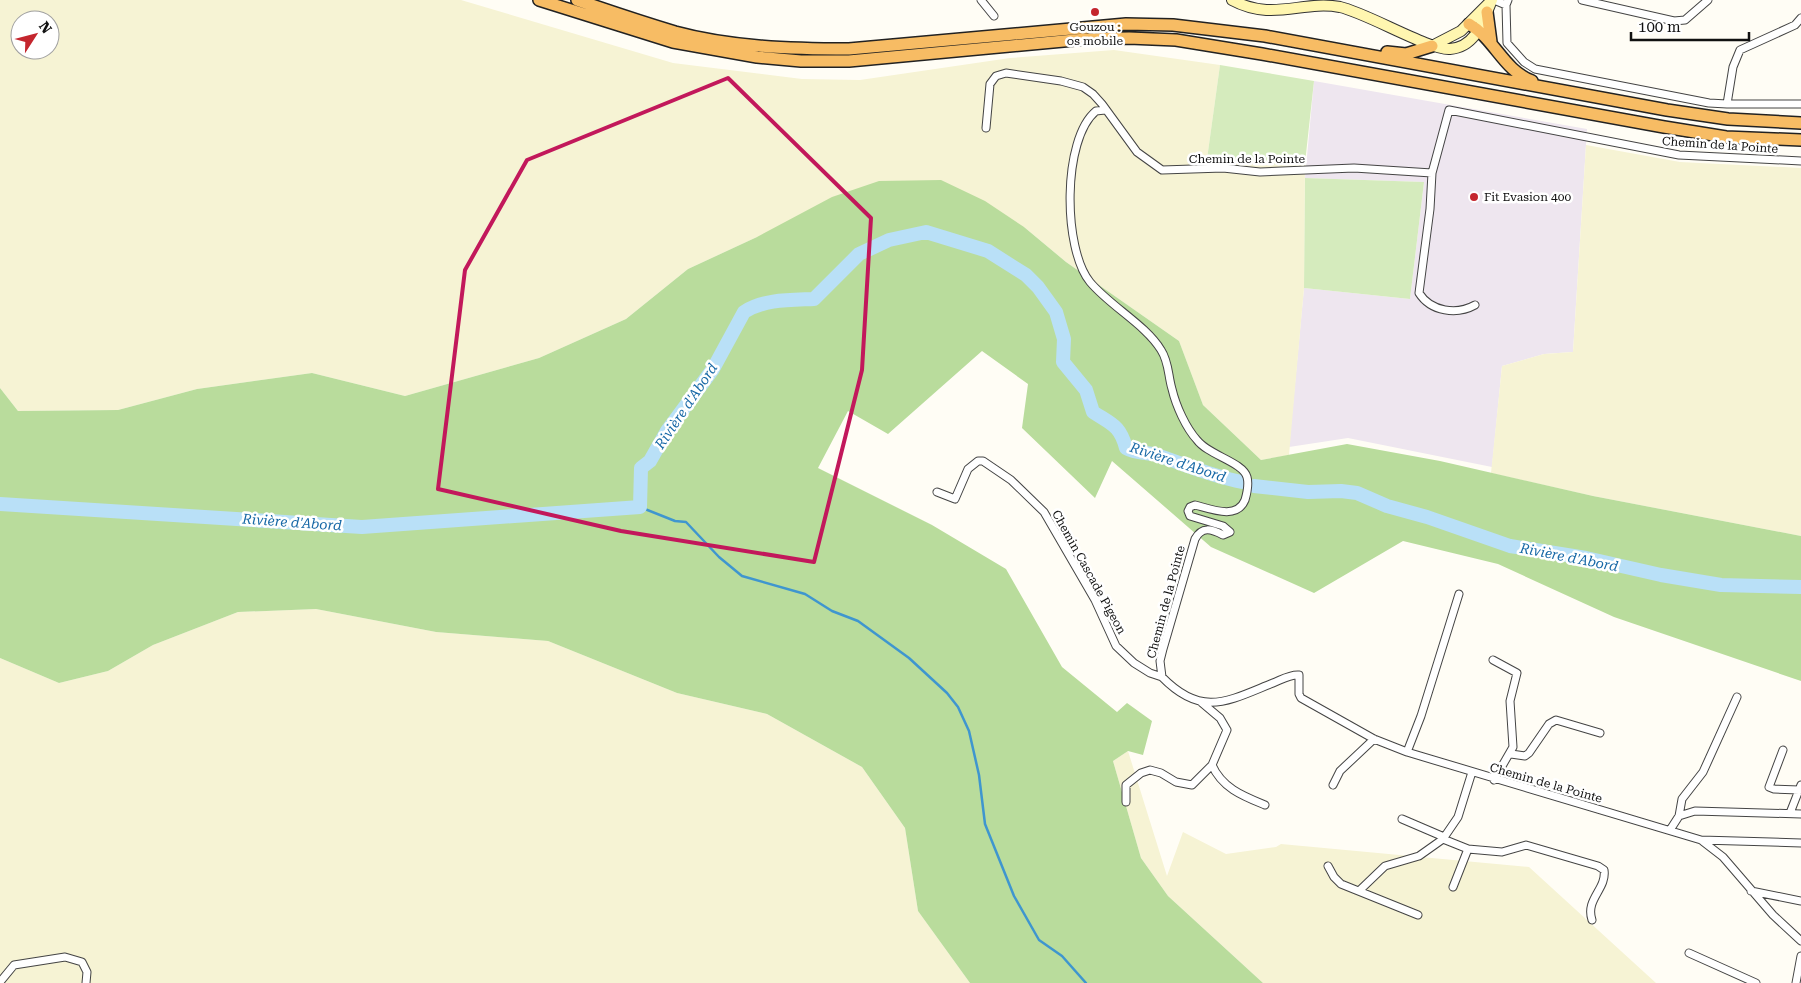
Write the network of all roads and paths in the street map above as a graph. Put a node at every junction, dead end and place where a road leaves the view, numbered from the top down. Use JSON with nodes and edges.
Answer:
{"nodes":[{"id":1,"x":539,"y":0,"type":"edge"},
{"id":2,"x":577,"y":0,"type":"edge"},
{"id":3,"x":981,"y":0,"type":"edge"},
{"id":4,"x":1232,"y":0,"type":"edge"},
{"id":5,"x":1492,"y":0,"type":"edge"},
{"id":6,"x":1582,"y":0,"type":"edge"},
{"id":7,"x":1708,"y":0,"type":"edge"},
{"id":8,"x":1507,"y":2,"type":"edge"},
{"id":9,"x":1487,"y":12,"type":"junction"},
{"id":10,"x":994,"y":16,"type":"dead end"},
{"id":11,"x":1801,"y":18,"type":"edge"},
{"id":12,"x":1474,"y":27,"type":"junction"},
{"id":13,"x":1265,"y":36,"type":"junction"},
{"id":14,"x":1491,"y":42,"type":"junction"},
{"id":15,"x":1432,"y":46,"type":"junction"},
{"id":16,"x":1726,"y":104,"type":"junction"},
{"id":17,"x":1801,"y":104,"type":"edge"},
{"id":18,"x":1105,"y":110,"type":"junction"},
{"id":19,"x":1702,"y":115,"type":"junction"},
{"id":20,"x":1801,"y":123,"type":"edge"},
{"id":21,"x":986,"y":128,"type":"dead end"},
{"id":22,"x":1801,"y":140,"type":"edge"},
{"id":23,"x":1801,"y":161,"type":"edge"},
{"id":24,"x":1432,"y":173,"type":"junction"},
{"id":25,"x":1475,"y":304,"type":"dead end"},
{"id":26,"x":937,"y":492,"type":"dead end"},
{"id":27,"x":1459,"y":594,"type":"dead end"},
{"id":28,"x":1493,"y":660,"type":"dead end"},
{"id":29,"x":1162,"y":677,"type":"junction"},
{"id":30,"x":1737,"y":697,"type":"dead end"},
{"id":31,"x":1199,"y":700,"type":"junction"},
{"id":32,"x":1600,"y":733,"type":"dead end"},
{"id":33,"x":1374,"y":739,"type":"junction"},
{"id":34,"x":1784,"y":750,"type":"dead end"},
{"id":35,"x":1407,"y":752,"type":"junction"},
{"id":36,"x":1511,"y":754,"type":"junction"},
{"id":37,"x":1212,"y":765,"type":"junction"},
{"id":38,"x":1472,"y":772,"type":"junction"},
{"id":39,"x":1494,"y":780,"type":"junction"},
{"id":40,"x":1333,"y":785,"type":"dead end"},
{"id":41,"x":1800,"y":788,"type":"edge"},
{"id":42,"x":1126,"y":802,"type":"dead end"},
{"id":43,"x":1265,"y":805,"type":"dead end"},
{"id":44,"x":1790,"y":813,"type":"junction"},
{"id":45,"x":1801,"y":814,"type":"edge"},
{"id":46,"x":1679,"y":816,"type":"junction"},
{"id":47,"x":1402,"y":820,"type":"dead end"},
{"id":48,"x":1670,"y":830,"type":"junction"},
{"id":49,"x":1443,"y":838,"type":"junction"},
{"id":50,"x":1701,"y":840,"type":"junction"},
{"id":51,"x":1801,"y":843,"type":"edge"},
{"id":52,"x":1468,"y":849,"type":"junction"},
{"id":53,"x":1328,"y":866,"type":"dead end"},
{"id":54,"x":1453,"y":887,"type":"dead end"},
{"id":55,"x":1360,"y":890,"type":"junction"},
{"id":56,"x":1750,"y":890,"type":"junction"},
{"id":57,"x":1801,"y":901,"type":"edge"},
{"id":58,"x":1418,"y":915,"type":"dead end"},
{"id":59,"x":1592,"y":920,"type":"dead end"},
{"id":60,"x":1801,"y":941,"type":"edge"},
{"id":61,"x":1689,"y":953,"type":"dead end"},
{"id":62,"x":1801,"y":956,"type":"edge"},
{"id":63,"x":0,"y":982,"type":"edge"},
{"id":64,"x":86,"y":983,"type":"edge"},
{"id":65,"x":1756,"y":983,"type":"edge"},
{"id":66,"x":1796,"y":983,"type":"edge"}],
"edges":[{"from":1,"to":22,"type":"highway"},
{"from":2,"to":13,"type":"highway"},
{"from":3,"to":10,"type":"street"},
{"from":4,"to":15,"type":"main road"},
{"from":5,"to":8,"type":"street"},
{"from":5,"to":9,"type":"main road"},
{"from":5,"to":12,"type":"main road"},
{"from":6,"to":7,"type":"street"},
{"from":8,"to":16,"type":"street"},
{"from":9,"to":12,"type":"main road"},
{"from":9,"to":14,"type":"highway"},
{"from":11,"to":16,"type":"street"},
{"from":12,"to":14,"type":"highway"},
{"from":12,"to":15,"type":"main road"},
{"from":13,"to":15,"type":"highway"},
{"from":13,"to":19,"type":"highway"},
{"from":14,"to":19,"type":"highway"},
{"from":16,"to":17,"type":"street"},
{"from":18,"to":21,"type":"street"},
{"from":18,"to":24,"type":"street","name":"Chemin de la Pointe"},
{"from":18,"to":29,"type":"street","name":"Chemin de la Pointe"},
{"from":19,"to":20,"type":"highway"},
{"from":23,"to":24,"type":"street","name":"Chemin de la Pointe"},
{"from":24,"to":25,"type":"street"},
{"from":26,"to":29,"type":"street","name":"Chemin Cascade Pigeon"},
{"from":27,"to":35,"type":"street"},
{"from":28,"to":36,"type":"street"},
{"from":29,"to":31,"type":"street","name":"Chemin de la Pointe"},
{"from":30,"to":46,"type":"street"},
{"from":31,"to":33,"type":"street","name":"Chemin de la Pointe"},
{"from":31,"to":37,"type":"street"},
{"from":32,"to":36,"type":"street"},
{"from":33,"to":35,"type":"street","name":"Chemin de la Pointe"},
{"from":33,"to":40,"type":"street"},
{"from":34,"to":41,"type":"street"},
{"from":35,"to":38,"type":"street","name":"Chemin de la Pointe"},
{"from":36,"to":39,"type":"street"},
{"from":37,"to":42,"type":"street"},
{"from":37,"to":43,"type":"street"},
{"from":38,"to":39,"type":"street","name":"Chemin de la Pointe"},
{"from":38,"to":49,"type":"street"},
{"from":39,"to":48,"type":"street","name":"Chemin de la Pointe"},
{"from":41,"to":44,"type":"street"},
{"from":44,"to":45,"type":"street"},
{"from":44,"to":46,"type":"street"},
{"from":46,"to":48,"type":"street"},
{"from":47,"to":49,"type":"street"},
{"from":48,"to":50,"type":"street","name":"Chemin de la Pointe"},
{"from":49,"to":52,"type":"street"},
{"from":49,"to":55,"type":"street"},
{"from":50,"to":51,"type":"street"},
{"from":50,"to":56,"type":"street","name":"Chemin de la Pointe"},
{"from":52,"to":54,"type":"street"},
{"from":52,"to":59,"type":"street"},
{"from":53,"to":55,"type":"street"},
{"from":55,"to":58,"type":"street"},
{"from":56,"to":57,"type":"street"},
{"from":56,"to":60,"type":"street","name":"Chemin de la Pointe"},
{"from":61,"to":65,"type":"street"},
{"from":62,"to":66,"type":"street"},
{"from":63,"to":64,"type":"street"}]}
